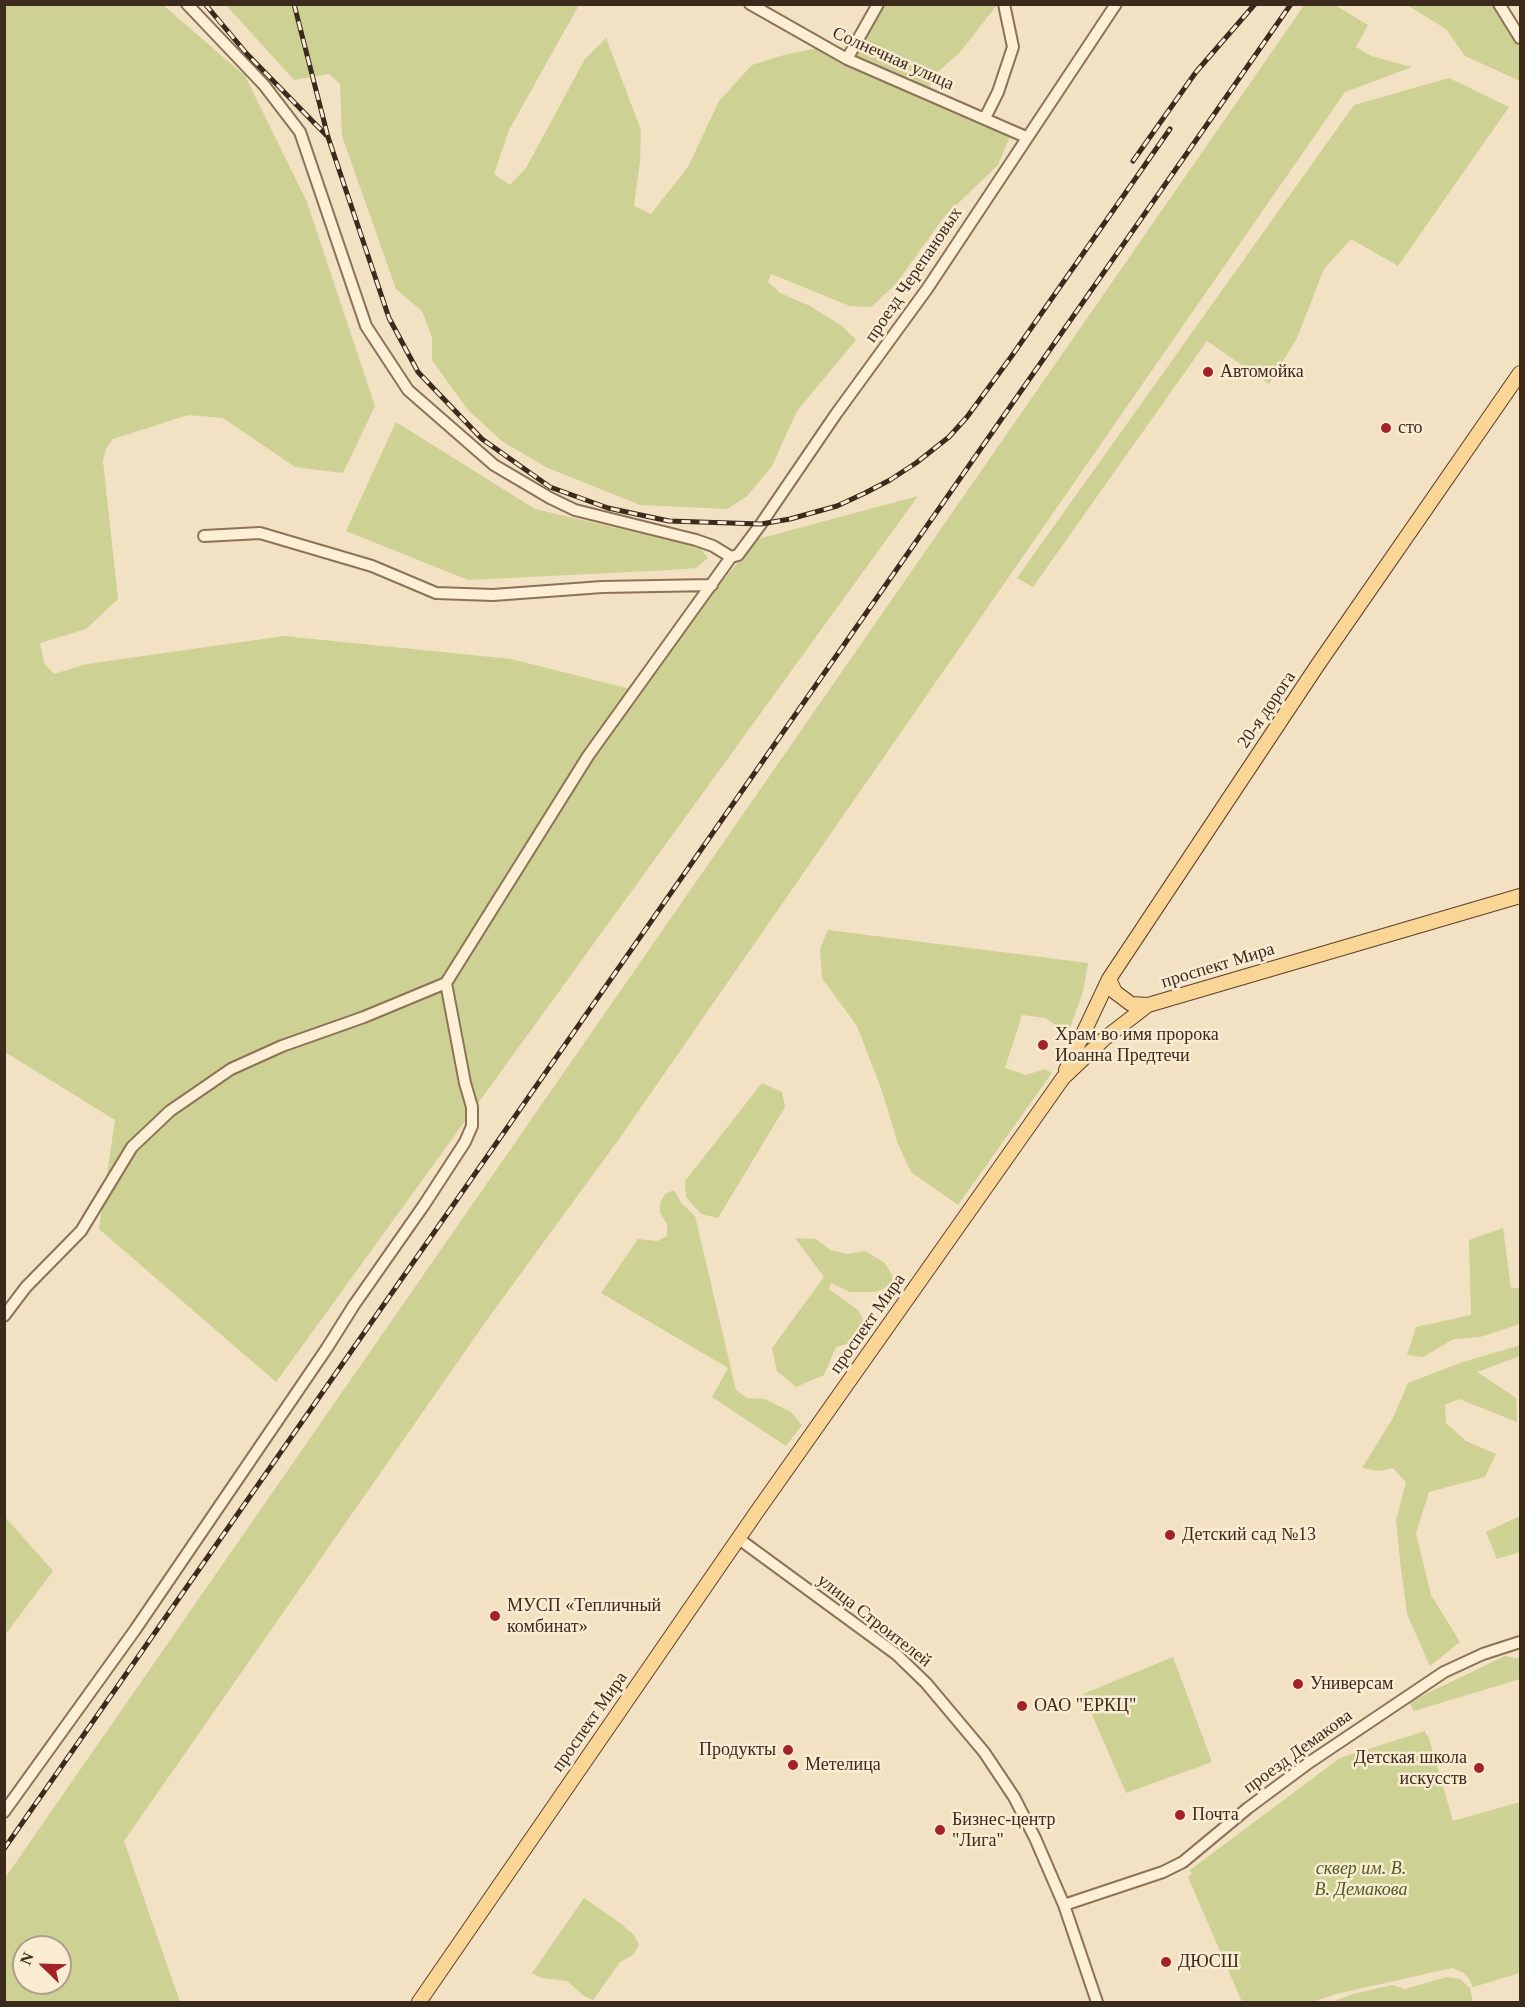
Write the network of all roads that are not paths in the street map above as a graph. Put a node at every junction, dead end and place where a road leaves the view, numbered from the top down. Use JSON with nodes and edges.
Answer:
{"nodes":[{"id":1,"x":187,"y":4,"type":"edge"},
{"id":2,"x":750,"y":4,"type":"edge"},
{"id":3,"x":878,"y":4,"type":"edge"},
{"id":4,"x":1004,"y":4,"type":"edge"},
{"id":5,"x":1116,"y":4,"type":"edge"},
{"id":6,"x":1498,"y":4,"type":"edge"},
{"id":7,"x":1521,"y":38,"type":"edge"},
{"id":8,"x":847,"y":59,"type":"junction"},
{"id":9,"x":985,"y":118,"type":"junction"},
{"id":10,"x":1026,"y":137,"type":"junction"},
{"id":11,"x":1521,"y":373,"type":"edge"},
{"id":12,"x":204,"y":536,"type":"dead end"},
{"id":13,"x":731,"y":558,"type":"junction"},
{"id":14,"x":712,"y":585,"type":"junction"},
{"id":15,"x":1520,"y":900,"type":"edge"},
{"id":16,"x":1109,"y":979,"type":"junction"},
{"id":17,"x":446,"y":983,"type":"junction"},
{"id":18,"x":1148,"y":1005,"type":"junction"},
{"id":19,"x":1063,"y":1078,"type":"junction"},
{"id":20,"x":4,"y":1316,"type":"edge"},
{"id":21,"x":739,"y":1539,"type":"junction"},
{"id":22,"x":1521,"y":1642,"type":"edge"},
{"id":23,"x":4,"y":1812,"type":"edge"},
{"id":24,"x":1064,"y":1905,"type":"junction"},
{"id":25,"x":419,"y":2002,"type":"edge"},
{"id":26,"x":1097,"y":2002,"type":"edge"}],
"edges":[{"from":1,"to":13,"type":"street"},
{"from":2,"to":8,"type":"street","name":"Солнечная улица"},
{"from":3,"to":8,"type":"street"},
{"from":4,"to":9,"type":"street"},
{"from":5,"to":10,"type":"street","name":"проезд Черепановых"},
{"from":6,"to":7,"type":"street"},
{"from":8,"to":9,"type":"street","name":"Солнечная улица"},
{"from":9,"to":10,"type":"street","name":"Солнечная улица"},
{"from":10,"to":13,"type":"street","name":"проезд Черепановых"},
{"from":11,"to":16,"type":"main road","name":"20-я дорога"},
{"from":12,"to":14,"type":"street"},
{"from":13,"to":14,"type":"street","name":"проезд Черепановых"},
{"from":14,"to":17,"type":"street","name":"проезд Черепановых"},
{"from":15,"to":18,"type":"main road","name":"проспект Мира"},
{"from":16,"to":18,"type":"main road"},
{"from":16,"to":19,"type":"main road","name":"20-я дорога"},
{"from":17,"to":20,"type":"street"},
{"from":17,"to":23,"type":"street"},
{"from":18,"to":19,"type":"main road","name":"проспект Мира"},
{"from":19,"to":21,"type":"main road","name":"проспект Мира"},
{"from":21,"to":24,"type":"street","name":"улица Строителей"},
{"from":21,"to":25,"type":"main road","name":"проспект Мира"},
{"from":22,"to":24,"type":"street","name":"проезд Демакова"},
{"from":24,"to":26,"type":"street","name":"улица Строителей"}]}
